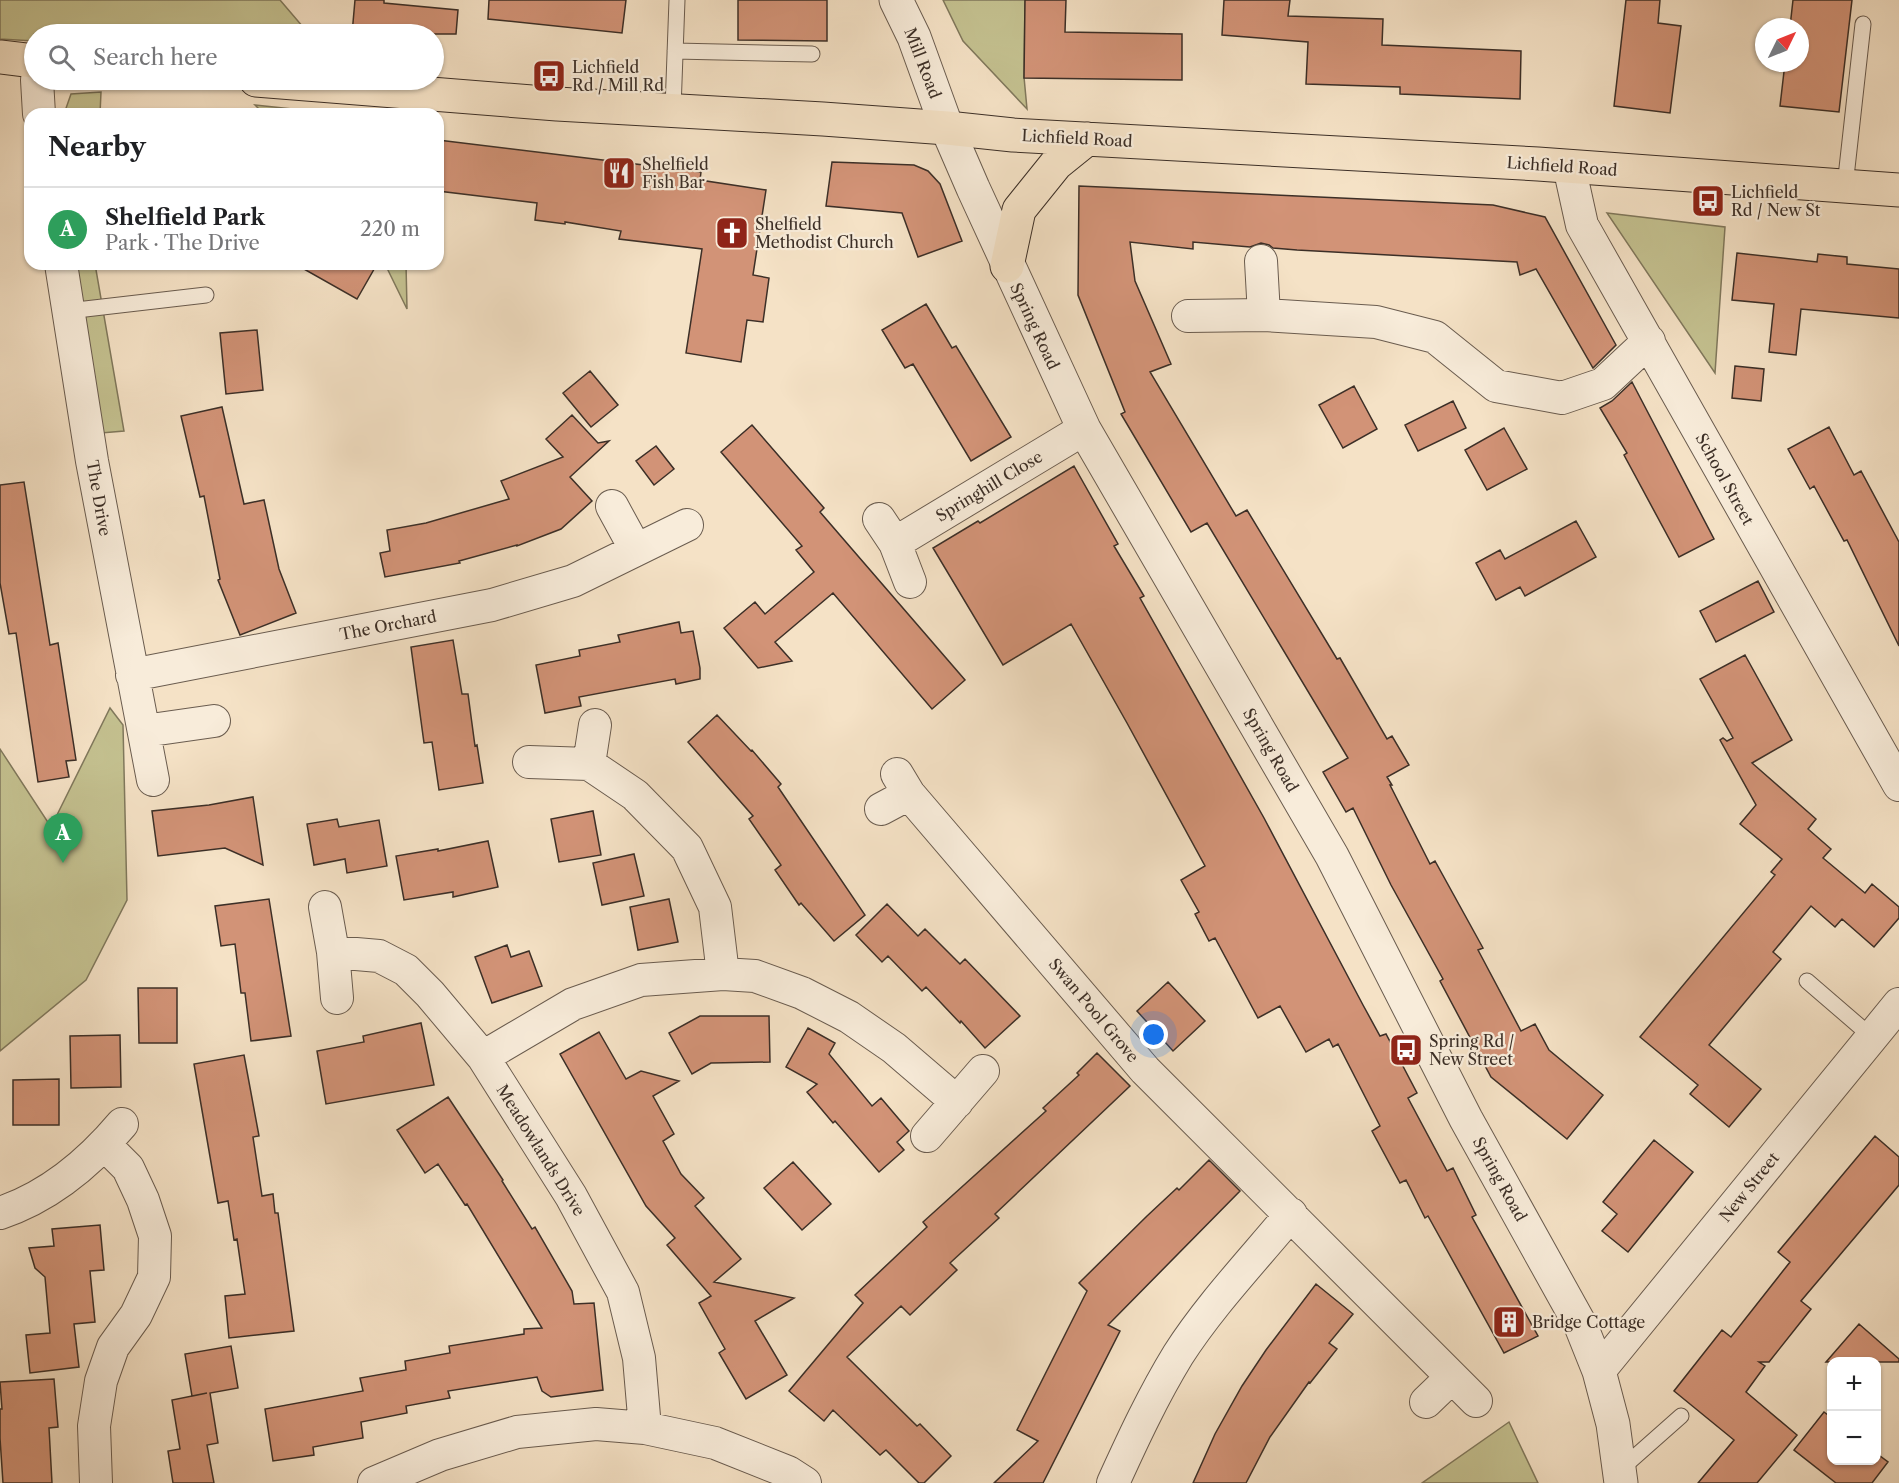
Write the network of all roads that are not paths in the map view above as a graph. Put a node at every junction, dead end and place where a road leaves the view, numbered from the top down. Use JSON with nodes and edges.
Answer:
{"nodes":[{"id":1,"x":677,"y":0,"type":"edge"},
{"id":2,"x":896,"y":0,"type":"edge"},
{"id":3,"x":1863,"y":24,"type":"dead end"},
{"id":4,"x":675,"y":51,"type":"junction"},
{"id":5,"x":812,"y":54,"type":"dead end"},
{"id":6,"x":0,"y":57,"type":"edge"},
{"id":7,"x":24,"y":60,"type":"edge"},
{"id":8,"x":38,"y":90,"type":"edge"},
{"id":9,"x":381,"y":90,"type":"edge"},
{"id":10,"x":39,"y":108,"type":"edge"},
{"id":11,"x":673,"y":109,"type":"junction"},
{"id":12,"x":947,"y":128,"type":"junction"},
{"id":13,"x":1087,"y":139,"type":"junction"},
{"id":14,"x":1569,"y":166,"type":"junction"},
{"id":15,"x":1845,"y":186,"type":"junction"},
{"id":16,"x":1899,"y":190,"type":"edge"},
{"id":17,"x":1262,"y":261,"type":"dead end"},
{"id":18,"x":1007,"y":266,"type":"junction"},
{"id":19,"x":62,"y":270,"type":"edge"},
{"id":20,"x":206,"y":295,"type":"dead end"},
{"id":21,"x":68,"y":310,"type":"junction"},
{"id":22,"x":1264,"y":315,"type":"junction"},
{"id":23,"x":1188,"y":316,"type":"dead end"},
{"id":24,"x":1649,"y":341,"type":"junction"},
{"id":25,"x":1084,"y":429,"type":"junction"},
{"id":26,"x":612,"y":506,"type":"dead end"},
{"id":27,"x":687,"y":525,"type":"dead end"},
{"id":28,"x":636,"y":550,"type":"junction"},
{"id":29,"x":910,"y":582,"type":"dead end"},
{"id":30,"x":132,"y":675,"type":"junction"},
{"id":31,"x":214,"y":721,"type":"dead end"},
{"id":32,"x":595,"y":725,"type":"dead end"},
{"id":33,"x":144,"y":731,"type":"junction"},
{"id":34,"x":529,"y":762,"type":"dead end"},
{"id":35,"x":590,"y":764,"type":"junction"},
{"id":36,"x":153,"y":780,"type":"dead end"},
{"id":37,"x":1899,"y":785,"type":"edge"},
{"id":38,"x":881,"y":809,"type":"dead end"},
{"id":39,"x":325,"y":907,"type":"dead end"},
{"id":40,"x":333,"y":952,"type":"junction"},
{"id":41,"x":723,"y":974,"type":"junction"},
{"id":42,"x":1807,"y":981,"type":"dead end"},
{"id":43,"x":337,"y":998,"type":"dead end"},
{"id":44,"x":1899,"y":1004,"type":"edge"},
{"id":45,"x":1872,"y":1037,"type":"junction"},
{"id":46,"x":483,"y":1057,"type":"junction"},
{"id":47,"x":983,"y":1071,"type":"dead end"},
{"id":48,"x":957,"y":1102,"type":"junction"},
{"id":49,"x":927,"y":1136,"type":"dead end"},
{"id":50,"x":0,"y":1213,"type":"edge"},
{"id":51,"x":1291,"y":1214,"type":"junction"},
{"id":52,"x":1599,"y":1371,"type":"junction"},
{"id":53,"x":1452,"y":1377,"type":"junction"},
{"id":54,"x":1476,"y":1401,"type":"dead end"},
{"id":55,"x":1426,"y":1402,"type":"dead end"},
{"id":56,"x":1681,"y":1416,"type":"dead end"},
{"id":57,"x":645,"y":1428,"type":"junction"},
{"id":58,"x":1621,"y":1477,"type":"edge"},
{"id":59,"x":96,"y":1483,"type":"edge"},
{"id":60,"x":374,"y":1483,"type":"edge"},
{"id":61,"x":805,"y":1483,"type":"edge"},
{"id":62,"x":1113,"y":1483,"type":"edge"}],
"edges":[{"from":1,"to":4,"type":"lane"},
{"from":2,"to":12,"type":"street","name":"Mill Road"},
{"from":3,"to":15,"type":"lane"},
{"from":4,"to":5,"type":"lane"},
{"from":4,"to":11,"type":"lane"},
{"from":6,"to":7,"type":"highway"},
{"from":8,"to":10,"type":"street"},
{"from":9,"to":11,"type":"highway","name":"Lichfield Road"},
{"from":11,"to":12,"type":"highway","name":"Lichfield Road"},
{"from":12,"to":13,"type":"highway","name":"Lichfield Road"},
{"from":12,"to":18,"type":"street","name":"Spring Road"},
{"from":13,"to":14,"type":"highway","name":"Lichfield Road"},
{"from":13,"to":18,"type":"highway"},
{"from":14,"to":15,"type":"highway","name":"Lichfield Road"},
{"from":14,"to":24,"type":"street","name":"School Street"},
{"from":15,"to":16,"type":"highway","name":"Lichfield Road"},
{"from":17,"to":22,"type":"street"},
{"from":18,"to":25,"type":"street","name":"Spring Road"},
{"from":19,"to":21,"type":"street","name":"The Drive"},
{"from":20,"to":21,"type":"lane"},
{"from":21,"to":30,"type":"street","name":"The Drive"},
{"from":22,"to":23,"type":"street"},
{"from":22,"to":24,"type":"street"},
{"from":24,"to":37,"type":"street","name":"School Street"},
{"from":25,"to":29,"type":"street","name":"Springhill Close"},
{"from":25,"to":52,"type":"street","name":"Spring Road"},
{"from":26,"to":28,"type":"street"},
{"from":27,"to":28,"type":"street","name":"The Orchard"},
{"from":28,"to":30,"type":"street","name":"The Orchard"},
{"from":30,"to":33,"type":"street","name":"The Drive"},
{"from":31,"to":33,"type":"street"},
{"from":32,"to":35,"type":"street"},
{"from":33,"to":36,"type":"street","name":"The Drive"},
{"from":34,"to":35,"type":"street"},
{"from":35,"to":41,"type":"street"},
{"from":38,"to":51,"type":"street","name":"Swan Pool Grove"},
{"from":39,"to":40,"type":"street"},
{"from":40,"to":43,"type":"street"},
{"from":40,"to":46,"type":"street","name":"Meadowlands Drive"},
{"from":41,"to":46,"type":"street"},
{"from":41,"to":48,"type":"street"},
{"from":42,"to":45,"type":"lane"},
{"from":44,"to":45,"type":"street","name":"New Street"},
{"from":45,"to":52,"type":"street","name":"New Street"},
{"from":46,"to":57,"type":"street","name":"Meadowlands Drive"},
{"from":47,"to":48,"type":"street"},
{"from":48,"to":49,"type":"street"},
{"from":50,"to":59,"type":"street"},
{"from":51,"to":53,"type":"street","name":"Swan Pool Grove"},
{"from":51,"to":62,"type":"street"},
{"from":52,"to":58,"type":"street","name":"Spring Road"},
{"from":53,"to":54,"type":"street","name":"Swan Pool Grove"},
{"from":53,"to":55,"type":"street"},
{"from":56,"to":58,"type":"lane"},
{"from":57,"to":60,"type":"street"},
{"from":57,"to":61,"type":"street"}]}
